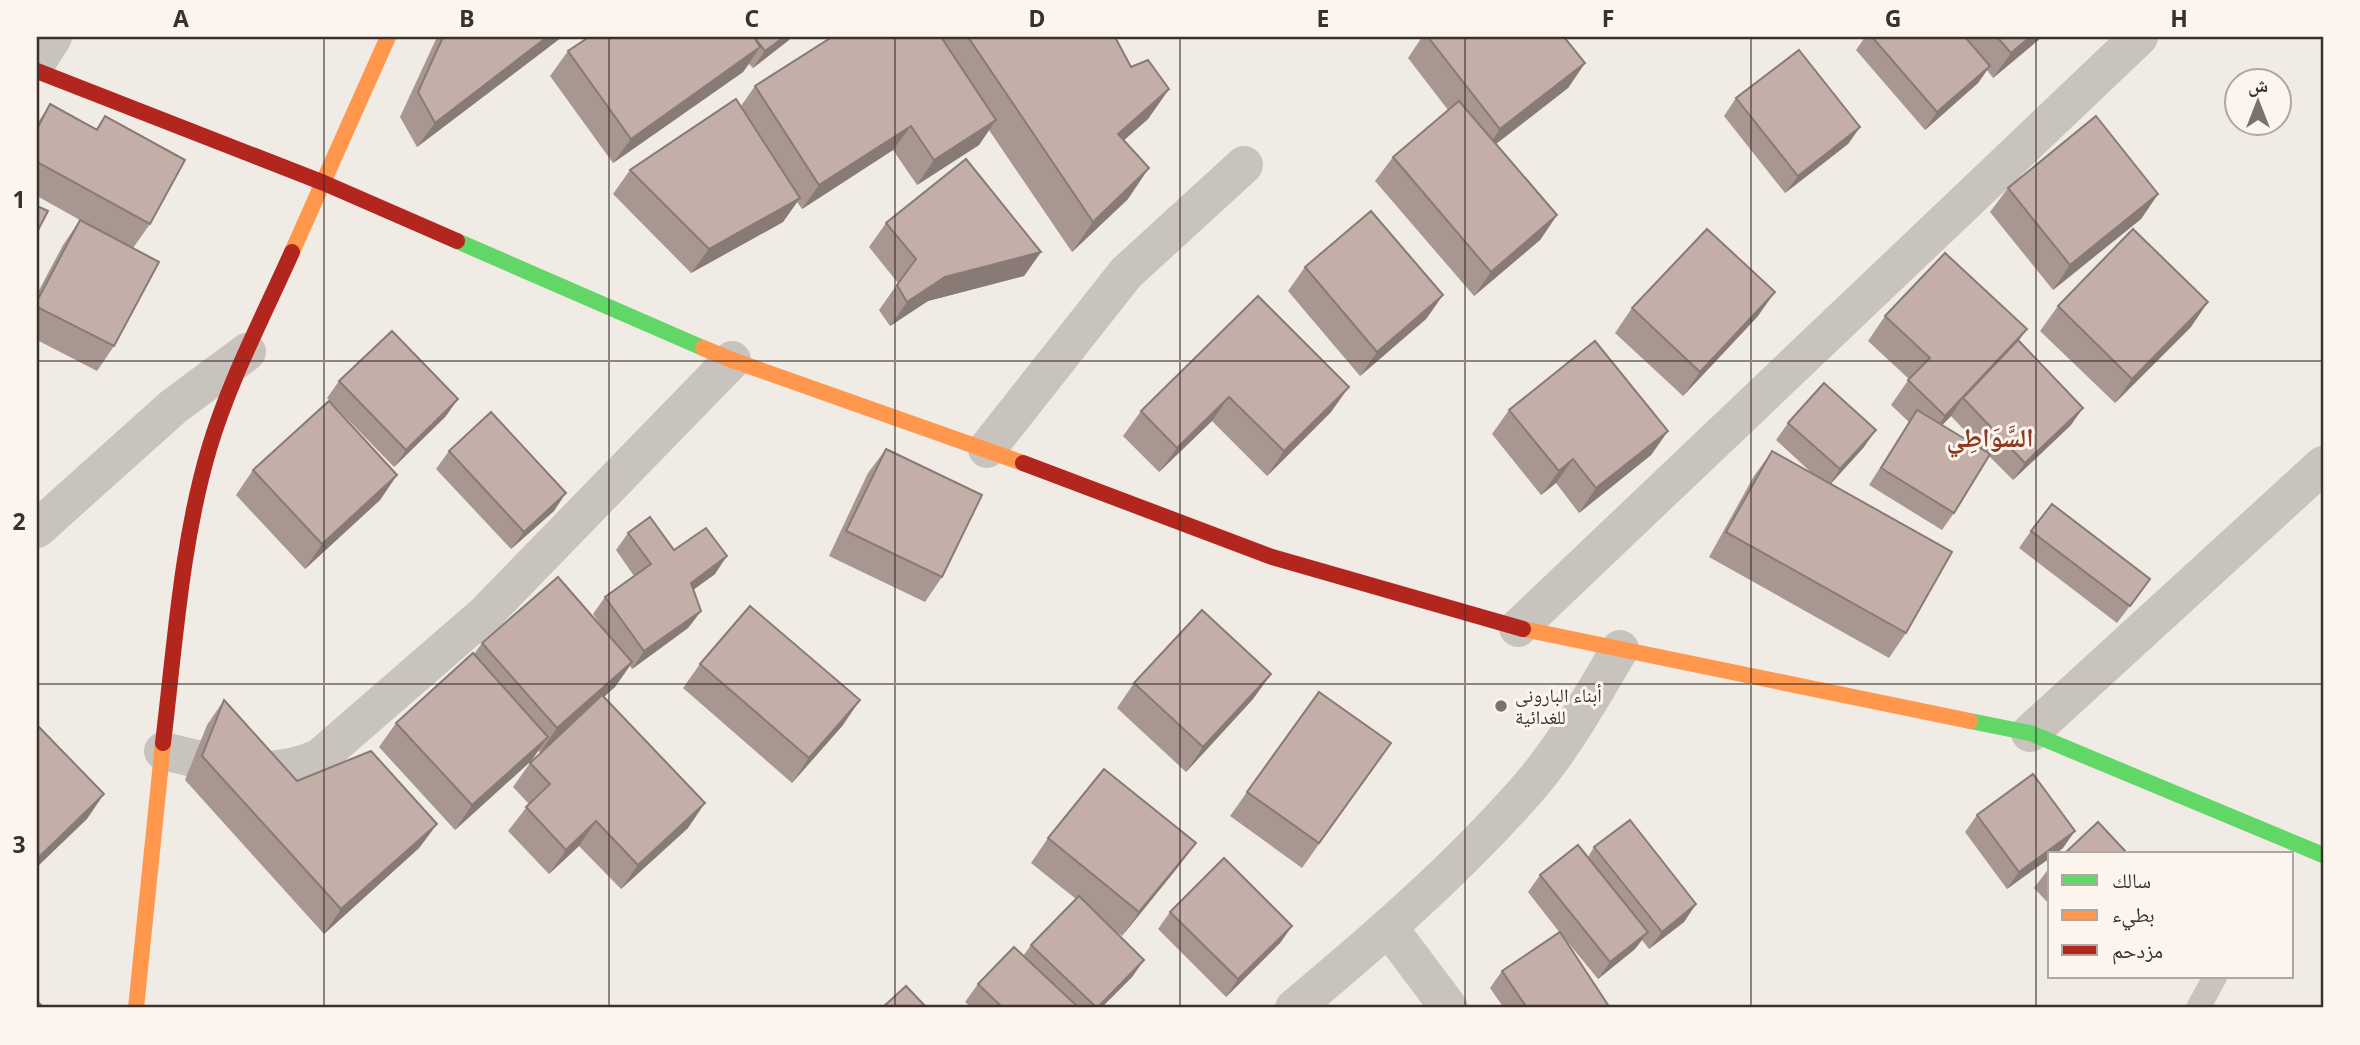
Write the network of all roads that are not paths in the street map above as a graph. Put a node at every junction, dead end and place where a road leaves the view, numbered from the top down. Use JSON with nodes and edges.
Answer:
{"nodes":[{"id":1,"x":53,"y":37,"type":"edge"},
{"id":2,"x":388,"y":37,"type":"edge"},
{"id":3,"x":2139,"y":37,"type":"edge"},
{"id":4,"x":37,"y":62,"type":"edge"},
{"id":5,"x":37,"y":71,"type":"edge"},
{"id":6,"x":1244,"y":165,"type":"dead end"},
{"id":7,"x":324,"y":183,"type":"junction"},
{"id":8,"x":247,"y":352,"type":"junction"},
{"id":9,"x":732,"y":360,"type":"junction"},
{"id":10,"x":987,"y":449,"type":"junction"},
{"id":11,"x":2323,"y":465,"type":"edge"},
{"id":12,"x":37,"y":529,"type":"edge"},
{"id":13,"x":1518,"y":628,"type":"junction"},
{"id":14,"x":1620,"y":649,"type":"junction"},
{"id":15,"x":2030,"y":733,"type":"junction"},
{"id":16,"x":163,"y":751,"type":"junction"},
{"id":17,"x":2287,"y":848,"type":"edge"},
{"id":18,"x":2323,"y":855,"type":"edge"},
{"id":19,"x":1390,"y":928,"type":"junction"},
{"id":20,"x":2214,"y":978,"type":"edge"},
{"id":21,"x":136,"y":1008,"type":"edge"},
{"id":22,"x":1294,"y":1008,"type":"edge"},
{"id":23,"x":1449,"y":1008,"type":"edge"},
{"id":24,"x":2198,"y":1008,"type":"edge"}],
"edges":[{"from":1,"to":4,"type":"street"},
{"from":2,"to":7,"type":"street"},
{"from":3,"to":13,"type":"street"},
{"from":5,"to":7,"type":"street"},
{"from":6,"to":10,"type":"street"},
{"from":7,"to":8,"type":"street"},
{"from":7,"to":9,"type":"street"},
{"from":8,"to":12,"type":"street"},
{"from":8,"to":16,"type":"street"},
{"from":9,"to":10,"type":"street"},
{"from":9,"to":16,"type":"street"},
{"from":10,"to":13,"type":"street"},
{"from":11,"to":15,"type":"street"},
{"from":13,"to":14,"type":"street"},
{"from":14,"to":15,"type":"street"},
{"from":14,"to":19,"type":"street"},
{"from":15,"to":17,"type":"street"},
{"from":16,"to":21,"type":"street"},
{"from":17,"to":18,"type":"street"},
{"from":19,"to":22,"type":"street"},
{"from":19,"to":23,"type":"street"},
{"from":20,"to":24,"type":"lane"}]}
